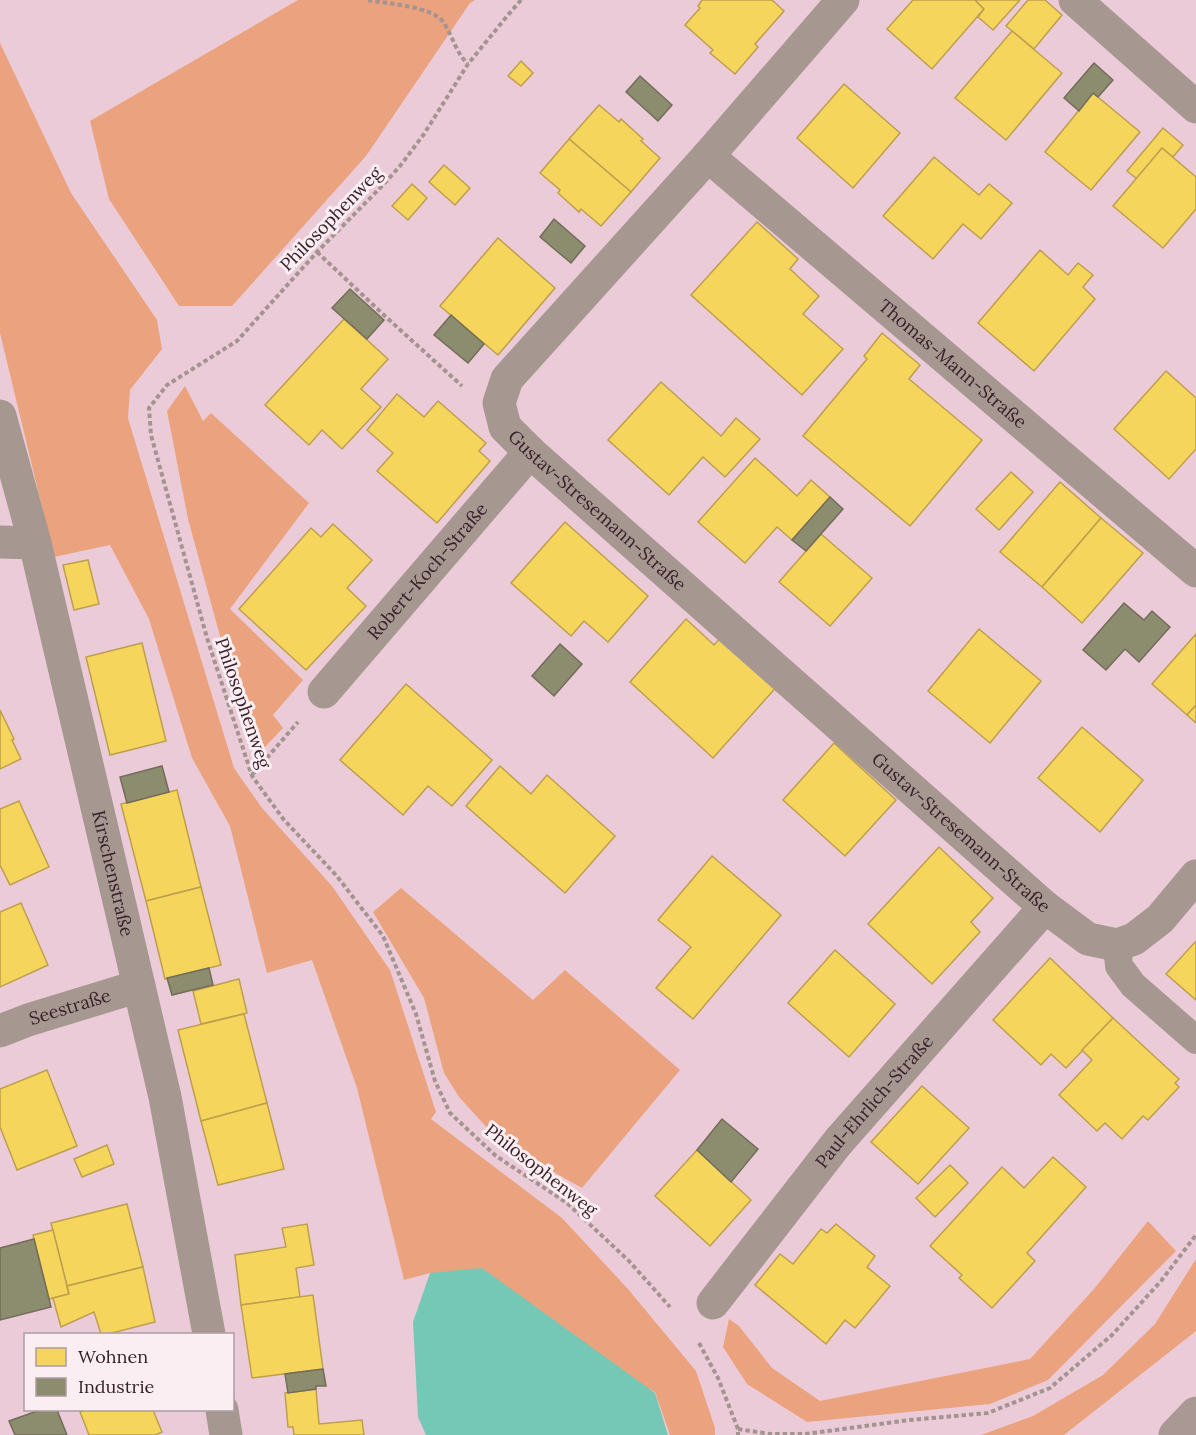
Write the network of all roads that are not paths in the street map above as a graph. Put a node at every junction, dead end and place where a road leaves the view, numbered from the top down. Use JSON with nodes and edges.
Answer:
{"nodes":[{"id":1,"x":843,"y":0,"type":"edge"},
{"id":2,"x":1075,"y":0,"type":"edge"},
{"id":3,"x":1196,"y":107,"type":"edge"},
{"id":4,"x":708,"y":156,"type":"junction"},
{"id":5,"x":0,"y":416,"type":"edge"},
{"id":6,"x":530,"y":452,"type":"junction"},
{"id":7,"x":0,"y":542,"type":"edge"},
{"id":8,"x":35,"y":543,"type":"junction"},
{"id":9,"x":1196,"y":571,"type":"edge"},
{"id":10,"x":324,"y":692,"type":"road end"},
{"id":11,"x":1196,"y":876,"type":"edge"},
{"id":12,"x":1045,"y":907,"type":"junction"},
{"id":13,"x":1118,"y":945,"type":"junction"},
{"id":14,"x":139,"y":986,"type":"junction"},
{"id":15,"x":0,"y":1031,"type":"edge"},
{"id":16,"x":1196,"y":1040,"type":"edge"},
{"id":17,"x":712,"y":1303,"type":"dead end"},
{"id":18,"x":209,"y":1333,"type":"edge"},
{"id":19,"x":222,"y":1411,"type":"edge"},
{"id":20,"x":1196,"y":1413,"type":"edge"},
{"id":21,"x":226,"y":1435,"type":"edge"},
{"id":22,"x":1175,"y":1435,"type":"edge"}],
"edges":[{"from":1,"to":4,"type":"street"},
{"from":2,"to":3,"type":"street"},
{"from":4,"to":6,"type":"street","name":"Gustav-Stresemann-Straße"},
{"from":4,"to":9,"type":"street","name":"Thomas-Mann-Straße"},
{"from":5,"to":8,"type":"street","name":"Kirschenstraße"},
{"from":6,"to":10,"type":"street","name":"Robert-Koch-Straße"},
{"from":6,"to":12,"type":"street","name":"Gustav-Stresemann-Straße"},
{"from":7,"to":8,"type":"street"},
{"from":8,"to":14,"type":"street","name":"Kirschenstraße"},
{"from":11,"to":13,"type":"street"},
{"from":12,"to":13,"type":"street","name":"Gustav-Stresemann-Straße"},
{"from":12,"to":17,"type":"street","name":"Paul-Ehrlich-Straße"},
{"from":13,"to":16,"type":"lane"},
{"from":14,"to":15,"type":"street","name":"Seestraße"},
{"from":14,"to":18,"type":"street","name":"Kirschenstraße"},
{"from":19,"to":21,"type":"street"},
{"from":20,"to":22,"type":"main road"}]}
